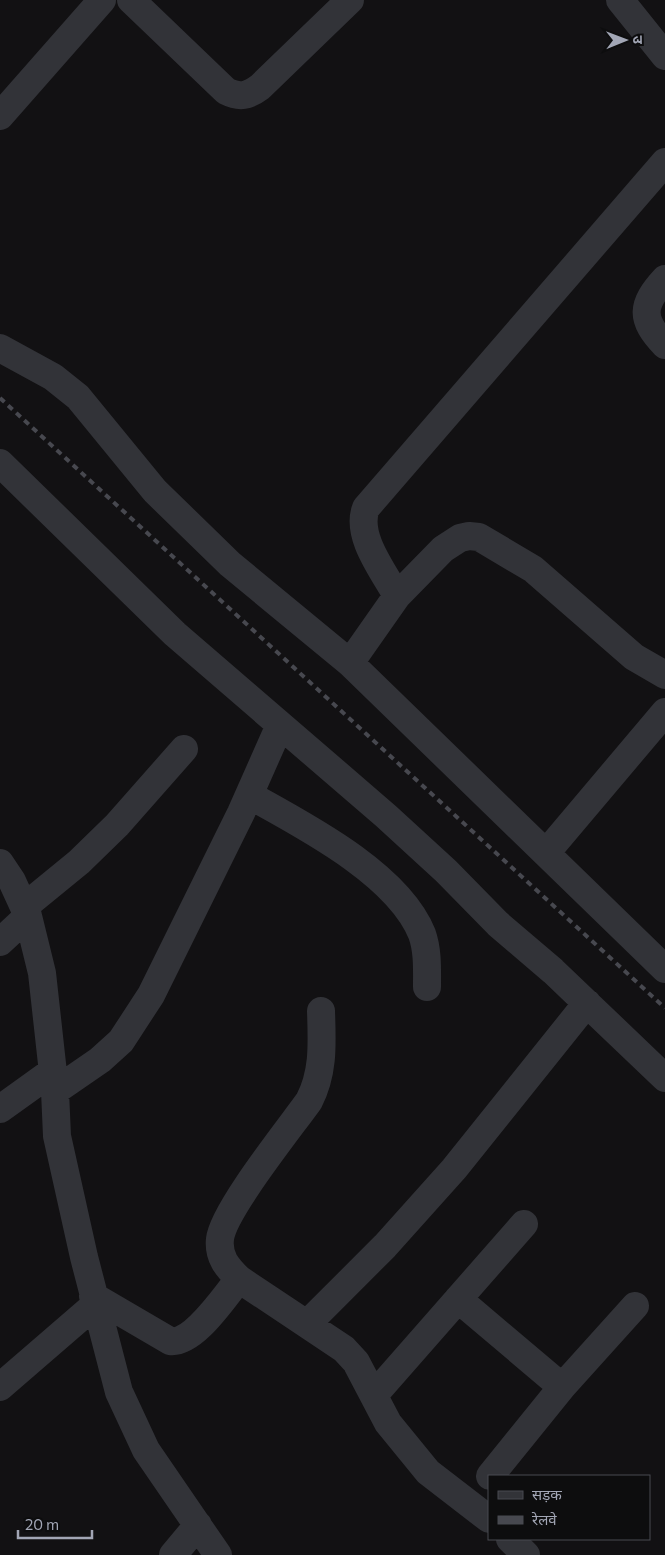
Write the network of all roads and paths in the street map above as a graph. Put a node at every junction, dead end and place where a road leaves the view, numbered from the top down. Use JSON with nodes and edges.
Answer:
{"nodes":[{"id":1,"x":131,"y":0,"type":"edge"},
{"id":2,"x":350,"y":0,"type":"edge"},
{"id":3,"x":620,"y":0,"type":"edge"},
{"id":4,"x":100,"y":1,"type":"edge"},
{"id":5,"x":665,"y":56,"type":"edge"},
{"id":6,"x":0,"y":116,"type":"edge"},
{"id":7,"x":665,"y":162,"type":"edge"},
{"id":8,"x":665,"y":279,"type":"edge"},
{"id":9,"x":665,"y":345,"type":"edge"},
{"id":10,"x":0,"y":348,"type":"edge"},
{"id":11,"x":0,"y":463,"type":"edge"},
{"id":12,"x":397,"y":596,"type":"junction"},
{"id":13,"x":350,"y":663,"type":"junction"},
{"id":14,"x":665,"y":675,"type":"edge"},
{"id":15,"x":664,"y":715,"type":"edge"},
{"id":16,"x":280,"y":725,"type":"junction"},
{"id":17,"x":184,"y":749,"type":"dead end"},
{"id":18,"x":249,"y":795,"type":"junction"},
{"id":19,"x":546,"y":854,"type":"junction"},
{"id":20,"x":0,"y":863,"type":"edge"},
{"id":21,"x":26,"y":911,"type":"junction"},
{"id":22,"x":0,"y":942,"type":"edge"},
{"id":23,"x":665,"y":969,"type":"edge"},
{"id":24,"x":427,"y":987,"type":"dead end"},
{"id":25,"x":587,"y":1004,"type":"junction"},
{"id":26,"x":320,"y":1011,"type":"dead end"},
{"id":27,"x":665,"y":1078,"type":"edge"},
{"id":28,"x":54,"y":1081,"type":"junction"},
{"id":29,"x":0,"y":1109,"type":"edge"},
{"id":30,"x":524,"y":1224,"type":"dead end"},
{"id":31,"x":239,"y":1279,"type":"junction"},
{"id":32,"x":458,"y":1299,"type":"junction"},
{"id":33,"x":95,"y":1300,"type":"junction"},
{"id":34,"x":635,"y":1306,"type":"dead end"},
{"id":35,"x":308,"y":1324,"type":"junction"},
{"id":36,"x":0,"y":1387,"type":"edge"},
{"id":37,"x":562,"y":1387,"type":"junction"},
{"id":38,"x":374,"y":1395,"type":"junction"},
{"id":39,"x":491,"y":1475,"type":"edge"},
{"id":40,"x":488,"y":1480,"type":"edge"},
{"id":41,"x":478,"y":1510,"type":"edge"},
{"id":42,"x":198,"y":1525,"type":"junction"},
{"id":43,"x":511,"y":1540,"type":"edge"},
{"id":44,"x":173,"y":1555,"type":"edge"},
{"id":45,"x":218,"y":1555,"type":"edge"},
{"id":46,"x":526,"y":1555,"type":"edge"}],
"edges":[{"from":1,"to":2,"type":"street"},
{"from":3,"to":5,"type":"street"},
{"from":4,"to":6,"type":"street"},
{"from":7,"to":12,"type":"street"},
{"from":8,"to":9,"type":"street"},
{"from":10,"to":13,"type":"street"},
{"from":11,"to":16,"type":"street"},
{"from":12,"to":13,"type":"street"},
{"from":12,"to":14,"type":"street"},
{"from":13,"to":19,"type":"street"},
{"from":15,"to":19,"type":"street"},
{"from":16,"to":18,"type":"street"},
{"from":16,"to":25,"type":"street"},
{"from":17,"to":21,"type":"street"},
{"from":18,"to":24,"type":"street"},
{"from":18,"to":28,"type":"street"},
{"from":19,"to":23,"type":"street"},
{"from":20,"to":21,"type":"street"},
{"from":21,"to":22,"type":"street"},
{"from":21,"to":28,"type":"street"},
{"from":25,"to":27,"type":"street"},
{"from":25,"to":35,"type":"street"},
{"from":26,"to":31,"type":"street"},
{"from":28,"to":29,"type":"street"},
{"from":28,"to":33,"type":"street"},
{"from":30,"to":32,"type":"street"},
{"from":31,"to":33,"type":"street"},
{"from":31,"to":35,"type":"street"},
{"from":32,"to":37,"type":"street"},
{"from":32,"to":38,"type":"street"},
{"from":33,"to":36,"type":"street"},
{"from":33,"to":42,"type":"street"},
{"from":34,"to":37,"type":"street"},
{"from":35,"to":38,"type":"street"},
{"from":37,"to":39,"type":"street"},
{"from":38,"to":41,"type":"street"},
{"from":40,"to":41,"type":"street"},
{"from":42,"to":44,"type":"street"},
{"from":42,"to":45,"type":"street"},
{"from":43,"to":46,"type":"street"}]}
